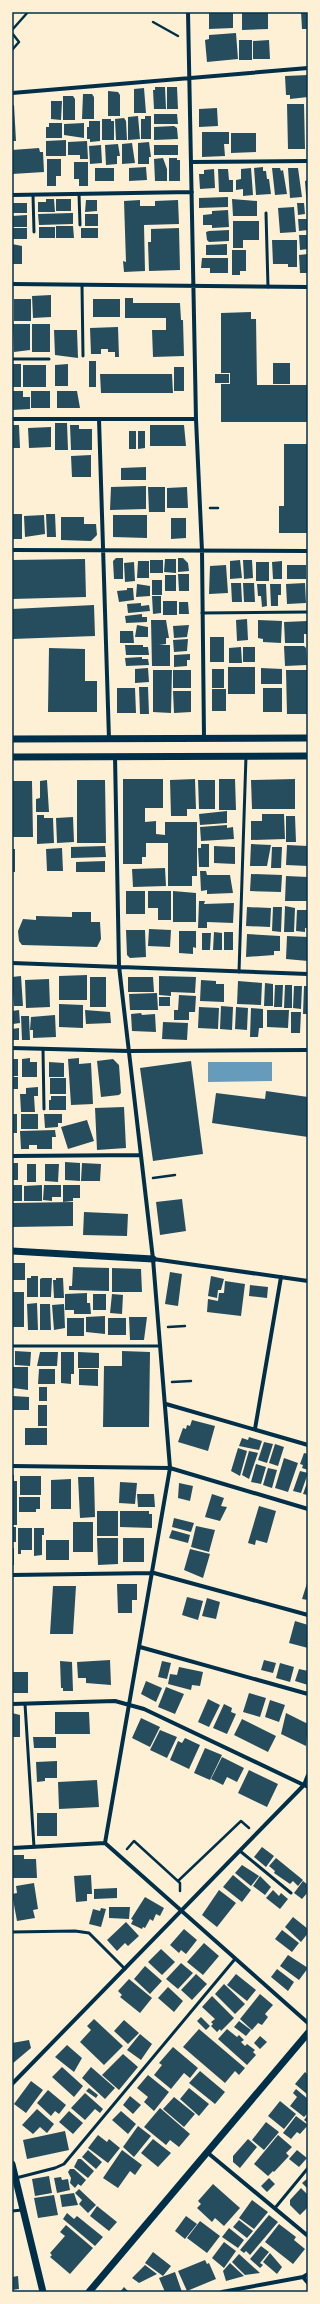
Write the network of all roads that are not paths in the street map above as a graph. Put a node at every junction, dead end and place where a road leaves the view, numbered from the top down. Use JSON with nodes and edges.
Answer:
{"nodes":[{"id":1,"x":188,"y":12,"type":"edge"},
{"id":2,"x":308,"y":68,"type":"edge"},
{"id":3,"x":189,"y":78,"type":"junction"},
{"id":4,"x":12,"y":93,"type":"edge"},
{"id":5,"x":308,"y":161,"type":"edge"},
{"id":6,"x":191,"y":162,"type":"junction"},
{"id":7,"x":192,"y":192,"type":"junction"},
{"id":8,"x":79,"y":194,"type":"junction"},
{"id":9,"x":12,"y":195,"type":"edge"},
{"id":10,"x":33,"y":195,"type":"junction"},
{"id":11,"x":266,"y":213,"type":"dead end"},
{"id":12,"x":80,"y":225,"type":"dead end"},
{"id":13,"x":34,"y":232,"type":"dead end"},
{"id":14,"x":12,"y":284,"type":"edge"},
{"id":15,"x":82,"y":285,"type":"junction"},
{"id":16,"x":194,"y":286,"type":"junction"},
{"id":17,"x":268,"y":287,"type":"junction"},
{"id":18,"x":308,"y":287,"type":"edge"},
{"id":19,"x":83,"y":356,"type":"dead end"},
{"id":20,"x":12,"y":359,"type":"edge"},
{"id":21,"x":49,"y":359,"type":"dead end"},
{"id":22,"x":12,"y":418,"type":"edge"},
{"id":23,"x":99,"y":419,"type":"junction"},
{"id":24,"x":196,"y":419,"type":"junction"},
{"id":25,"x":12,"y":550,"type":"edge"},
{"id":26,"x":202,"y":551,"type":"junction"},
{"id":27,"x":104,"y":552,"type":"junction"},
{"id":28,"x":308,"y":552,"type":"edge"},
{"id":29,"x":308,"y":612,"type":"edge"},
{"id":30,"x":202,"y":613,"type":"junction"},
{"id":31,"x":204,"y":738,"type":"junction"},
{"id":32,"x":308,"y":738,"type":"edge"},
{"id":33,"x":12,"y":739,"type":"edge"},
{"id":34,"x":108,"y":739,"type":"junction"},
{"id":35,"x":115,"y":756,"type":"junction"},
{"id":36,"x":246,"y":756,"type":"junction"},
{"id":37,"x":308,"y":756,"type":"edge"},
{"id":38,"x":12,"y":757,"type":"edge"},
{"id":39,"x":12,"y":963,"type":"edge"},
{"id":40,"x":119,"y":966,"type":"junction"},
{"id":41,"x":239,"y":972,"type":"junction"},
{"id":42,"x":308,"y":974,"type":"edge"},
{"id":43,"x":12,"y":1048,"type":"edge"},
{"id":44,"x":44,"y":1049,"type":"junction"},
{"id":45,"x":308,"y":1050,"type":"edge"},
{"id":46,"x":128,"y":1051,"type":"junction"},
{"id":47,"x":44,"y":1109,"type":"dead end"},
{"id":48,"x":141,"y":1155,"type":"junction"},
{"id":49,"x":12,"y":1156,"type":"edge"},
{"id":50,"x":12,"y":1251,"type":"edge"},
{"id":51,"x":153,"y":1259,"type":"junction"},
{"id":52,"x":281,"y":1276,"type":"junction"},
{"id":53,"x":308,"y":1281,"type":"edge"},
{"id":54,"x":12,"y":1346,"type":"edge"},
{"id":55,"x":160,"y":1346,"type":"junction"},
{"id":56,"x":166,"y":1404,"type":"junction"},
{"id":57,"x":255,"y":1428,"type":"junction"},
{"id":58,"x":308,"y":1445,"type":"edge"},
{"id":59,"x":12,"y":1466,"type":"edge"},
{"id":60,"x":170,"y":1468,"type":"junction"},
{"id":61,"x":308,"y":1509,"type":"edge"},
{"id":62,"x":154,"y":1573,"type":"junction"},
{"id":63,"x":12,"y":1575,"type":"edge"},
{"id":64,"x":308,"y":1615,"type":"edge"},
{"id":65,"x":140,"y":1647,"type":"junction"},
{"id":66,"x":308,"y":1694,"type":"edge"},
{"id":67,"x":12,"y":1704,"type":"edge"},
{"id":68,"x":25,"y":1704,"type":"junction"},
{"id":69,"x":130,"y":1705,"type":"junction"},
{"id":70,"x":308,"y":1775,"type":"edge"},
{"id":71,"x":306,"y":1786,"type":"edge"},
{"id":72,"x":104,"y":1843,"type":"junction"},
{"id":73,"x":34,"y":1847,"type":"junction"},
{"id":74,"x":12,"y":1848,"type":"edge"},
{"id":75,"x":240,"y":1850,"type":"junction"},
{"id":76,"x":291,"y":1893,"type":"dead end"},
{"id":77,"x":182,"y":1912,"type":"junction"},
{"id":78,"x":12,"y":1932,"type":"edge"},
{"id":79,"x":235,"y":1959,"type":"junction"},
{"id":80,"x":125,"y":1969,"type":"junction"},
{"id":81,"x":308,"y":2023,"type":"edge"},
{"id":82,"x":308,"y":2033,"type":"edge"},
{"id":83,"x":12,"y":2084,"type":"edge"},
{"id":84,"x":208,"y":2153,"type":"junction"},
{"id":85,"x":12,"y":2164,"type":"edge"},
{"id":86,"x":308,"y":2168,"type":"edge"},
{"id":87,"x":14,"y":2178,"type":"junction"},
{"id":88,"x":275,"y":2208,"type":"junction"},
{"id":89,"x":22,"y":2210,"type":"junction"},
{"id":90,"x":12,"y":2211,"type":"edge"},
{"id":91,"x":308,"y":2236,"type":"edge"},
{"id":92,"x":308,"y":2274,"type":"edge"},
{"id":93,"x":303,"y":2277,"type":"junction"},
{"id":94,"x":308,"y":2283,"type":"edge"},
{"id":95,"x":43,"y":2292,"type":"edge"},
{"id":96,"x":90,"y":2292,"type":"edge"},
{"id":97,"x":222,"y":2292,"type":"edge"}],
"edges":[{"from":1,"to":3,"type":"street"},
{"from":2,"to":3,"type":"street"},
{"from":3,"to":4,"type":"street"},
{"from":3,"to":6,"type":"street"},
{"from":5,"to":6,"type":"street"},
{"from":6,"to":7,"type":"street"},
{"from":7,"to":8,"type":"street"},
{"from":7,"to":16,"type":"street"},
{"from":8,"to":10,"type":"street"},
{"from":8,"to":12,"type":"lane"},
{"from":9,"to":10,"type":"street"},
{"from":10,"to":13,"type":"lane"},
{"from":11,"to":17,"type":"lane"},
{"from":14,"to":15,"type":"street"},
{"from":15,"to":16,"type":"street"},
{"from":15,"to":19,"type":"lane"},
{"from":16,"to":17,"type":"street"},
{"from":16,"to":24,"type":"street"},
{"from":17,"to":18,"type":"street"},
{"from":20,"to":21,"type":"lane"},
{"from":22,"to":23,"type":"street"},
{"from":23,"to":24,"type":"street"},
{"from":23,"to":27,"type":"street"},
{"from":24,"to":26,"type":"street"},
{"from":25,"to":27,"type":"street"},
{"from":26,"to":27,"type":"street"},
{"from":26,"to":28,"type":"street"},
{"from":26,"to":30,"type":"street"},
{"from":27,"to":34,"type":"street"},
{"from":29,"to":30,"type":"lane"},
{"from":30,"to":31,"type":"street"},
{"from":31,"to":32,"type":"street"},
{"from":31,"to":34,"type":"street"},
{"from":33,"to":34,"type":"street"},
{"from":35,"to":36,"type":"street"},
{"from":35,"to":38,"type":"street"},
{"from":35,"to":40,"type":"street"},
{"from":36,"to":37,"type":"street"},
{"from":36,"to":41,"type":"lane"},
{"from":39,"to":40,"type":"street"},
{"from":40,"to":41,"type":"street"},
{"from":40,"to":46,"type":"street"},
{"from":41,"to":42,"type":"street"},
{"from":43,"to":44,"type":"street"},
{"from":44,"to":46,"type":"street"},
{"from":44,"to":47,"type":"lane"},
{"from":45,"to":46,"type":"street"},
{"from":46,"to":48,"type":"street"},
{"from":48,"to":49,"type":"street"},
{"from":48,"to":51,"type":"street"},
{"from":50,"to":51,"type":"street"},
{"from":51,"to":52,"type":"street"},
{"from":51,"to":55,"type":"street"},
{"from":52,"to":53,"type":"street"},
{"from":52,"to":57,"type":"street"},
{"from":54,"to":55,"type":"lane"},
{"from":55,"to":56,"type":"street"},
{"from":56,"to":57,"type":"street"},
{"from":56,"to":60,"type":"street"},
{"from":57,"to":58,"type":"street"},
{"from":59,"to":60,"type":"street"},
{"from":60,"to":61,"type":"street"},
{"from":60,"to":62,"type":"street"},
{"from":62,"to":63,"type":"street"},
{"from":62,"to":64,"type":"street"},
{"from":62,"to":65,"type":"street"},
{"from":65,"to":66,"type":"street"},
{"from":65,"to":69,"type":"street"},
{"from":67,"to":68,"type":"street"},
{"from":68,"to":69,"type":"street"},
{"from":68,"to":73,"type":"lane"},
{"from":69,"to":71,"type":"street"},
{"from":69,"to":72,"type":"street"},
{"from":70,"to":71,"type":"street"},
{"from":71,"to":75,"type":"street"},
{"from":72,"to":73,"type":"street"},
{"from":72,"to":77,"type":"street"},
{"from":73,"to":74,"type":"street"},
{"from":75,"to":76,"type":"lane"},
{"from":75,"to":77,"type":"street"},
{"from":77,"to":79,"type":"street"},
{"from":77,"to":80,"type":"street"},
{"from":78,"to":80,"type":"lane"},
{"from":79,"to":81,"type":"street"},
{"from":79,"to":87,"type":"lane"},
{"from":80,"to":83,"type":"street"},
{"from":82,"to":84,"type":"street"},
{"from":84,"to":88,"type":"street"},
{"from":84,"to":96,"type":"street"},
{"from":85,"to":87,"type":"street"},
{"from":86,"to":88,"type":"lane"},
{"from":87,"to":89,"type":"street"},
{"from":88,"to":91,"type":"street"},
{"from":89,"to":90,"type":"lane"},
{"from":89,"to":95,"type":"street"},
{"from":92,"to":93,"type":"street"},
{"from":93,"to":94,"type":"street"},
{"from":93,"to":97,"type":"street"}]}
